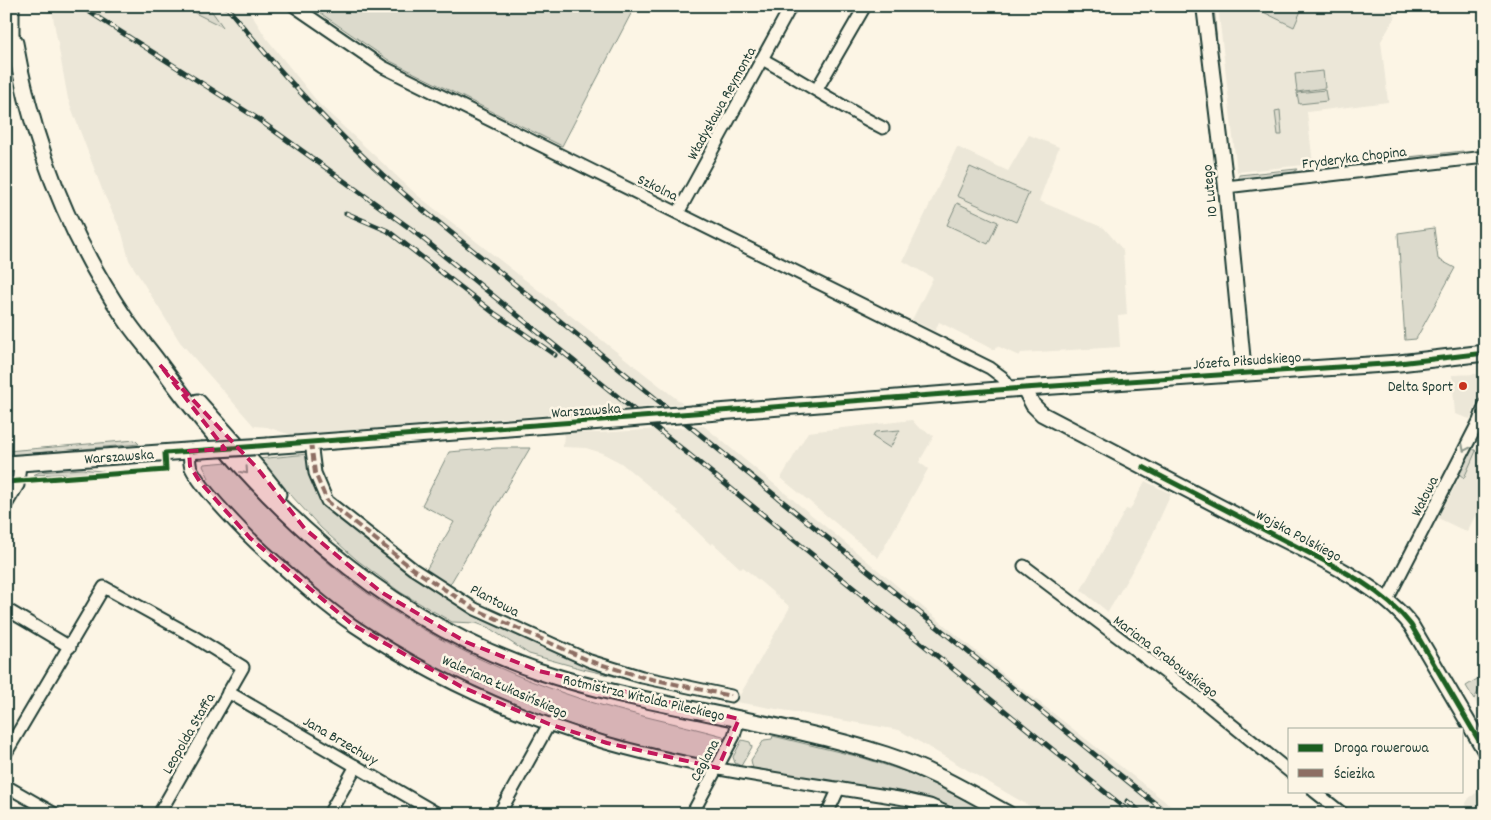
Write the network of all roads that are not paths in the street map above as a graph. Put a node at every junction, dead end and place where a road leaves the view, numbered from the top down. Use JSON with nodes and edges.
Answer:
{"nodes":[{"id":1,"x":11,"y":6,"type":"edge"},
{"id":2,"x":294,"y":6,"type":"edge"},
{"id":3,"x":791,"y":6,"type":"edge"},
{"id":4,"x":865,"y":6,"type":"edge"},
{"id":5,"x":1204,"y":6,"type":"edge"},
{"id":6,"x":9,"y":33,"type":"edge"},
{"id":7,"x":762,"y":59,"type":"junction"},
{"id":8,"x":818,"y":89,"type":"junction"},
{"id":9,"x":883,"y":128,"type":"dead end"},
{"id":10,"x":1485,"y":157,"type":"edge"},
{"id":11,"x":1226,"y":186,"type":"junction"},
{"id":12,"x":678,"y":214,"type":"junction"},
{"id":13,"x":1485,"y":353,"type":"edge"},
{"id":14,"x":1485,"y":362,"type":"edge"},
{"id":15,"x":1244,"y":373,"type":"junction"},
{"id":16,"x":1017,"y":388,"type":"junction"},
{"id":17,"x":1485,"y":404,"type":"edge"},
{"id":18,"x":311,"y":442,"type":"junction"},
{"id":19,"x":195,"y":451,"type":"junction"},
{"id":20,"x":13,"y":464,"type":"edge"},
{"id":21,"x":6,"y":505,"type":"edge"},
{"id":22,"x":1024,"y":566,"type":"dead end"},
{"id":23,"x":1387,"y":600,"type":"junction"},
{"id":24,"x":6,"y":608,"type":"edge"},
{"id":25,"x":70,"y":647,"type":"junction"},
{"id":26,"x":228,"y":692,"type":"junction"},
{"id":27,"x":731,"y":696,"type":"dead end"},
{"id":28,"x":739,"y":719,"type":"junction"},
{"id":29,"x":549,"y":724,"type":"junction"},
{"id":30,"x":1485,"y":751,"type":"edge"},
{"id":31,"x":6,"y":753,"type":"edge"},
{"id":32,"x":356,"y":766,"type":"junction"},
{"id":33,"x":718,"y":768,"type":"junction"},
{"id":34,"x":1288,"y":770,"type":"edge"},
{"id":35,"x":6,"y":786,"type":"edge"},
{"id":36,"x":839,"y":788,"type":"junction"},
{"id":37,"x":1315,"y":792,"type":"edge"},
{"id":38,"x":928,"y":810,"type":"edge"},
{"id":39,"x":55,"y":814,"type":"edge"},
{"id":40,"x":159,"y":814,"type":"edge"},
{"id":41,"x":329,"y":814,"type":"edge"},
{"id":42,"x":438,"y":814,"type":"edge"},
{"id":43,"x":499,"y":814,"type":"edge"},
{"id":44,"x":692,"y":814,"type":"edge"},
{"id":45,"x":827,"y":814,"type":"edge"},
{"id":46,"x":950,"y":814,"type":"edge"},
{"id":47,"x":1008,"y":814,"type":"edge"},
{"id":48,"x":1343,"y":814,"type":"edge"}],
"edges":[{"from":1,"to":6,"type":"main road","name":"Rotmistrza Witolda Pileckiego"},
{"from":2,"to":12,"type":"street","name":"Szkolna"},
{"from":3,"to":7,"type":"street","name":"Władysława Reymonta"},
{"from":4,"to":8,"type":"street"},
{"from":5,"to":11,"type":"street","name":"10 Lutego"},
{"from":6,"to":28,"type":"main road","name":"Rotmistrza Witolda Pileckiego"},
{"from":7,"to":8,"type":"street"},
{"from":7,"to":12,"type":"street","name":"Władysława Reymonta"},
{"from":8,"to":9,"type":"street"},
{"from":10,"to":11,"type":"street","name":"Fryderyka Chopina"},
{"from":11,"to":15,"type":"street","name":"10 Lutego"},
{"from":12,"to":16,"type":"street","name":"Szkolna"},
{"from":13,"to":14,"type":"street"},
{"from":13,"to":15,"type":"main road","name":"Józefa Piłsudskiego"},
{"from":15,"to":16,"type":"main road","name":"Józefa Piłsudskiego"},
{"from":16,"to":18,"type":"main road","name":"Warszawska","bridge":true},
{"from":16,"to":23,"type":"street","name":"Wojska Polskiego"},
{"from":17,"to":23,"type":"street","name":"Wałowa","one_way":true},
{"from":18,"to":19,"type":"main road","name":"Warszawska","bridge":true},
{"from":18,"to":27,"type":"street","name":"Plantowa"},
{"from":19,"to":20,"type":"main road","name":"Warszawska"},
{"from":19,"to":29,"type":"street","name":"Waleriana Łukasińskiego"},
{"from":20,"to":21,"type":"street"},
{"from":22,"to":34,"type":"street","name":"Mariana Grabowskiego"},
{"from":23,"to":30,"type":"street","name":"Wojska Polskiego"},
{"from":24,"to":25,"type":"street"},
{"from":25,"to":26,"type":"street","name":"Leopolda Staffa"},
{"from":25,"to":31,"type":"street"},
{"from":26,"to":32,"type":"street","name":"Jana Brzechwy"},
{"from":26,"to":40,"type":"street","name":"Leopolda Staffa"},
{"from":28,"to":33,"type":"street","name":"Ceglana"},
{"from":28,"to":47,"type":"main road","name":"Rotmistrza Witolda Pileckiego"},
{"from":29,"to":33,"type":"street","name":"Waleriana Łukasińskiego"},
{"from":29,"to":43,"type":"street"},
{"from":32,"to":41,"type":"street"},
{"from":32,"to":42,"type":"street","name":"Jana Brzechwy"},
{"from":33,"to":36,"type":"street","name":"Waleriana Łukasińskiego"},
{"from":33,"to":44,"type":"street","name":"Ceglana"},
{"from":35,"to":39,"type":"street"},
{"from":36,"to":38,"type":"street","name":"Waleriana Łukasińskiego"},
{"from":36,"to":45,"type":"street"},
{"from":37,"to":48,"type":"street"},
{"from":38,"to":46,"type":"street","name":"Waleriana Łukasińskiego"}]}
